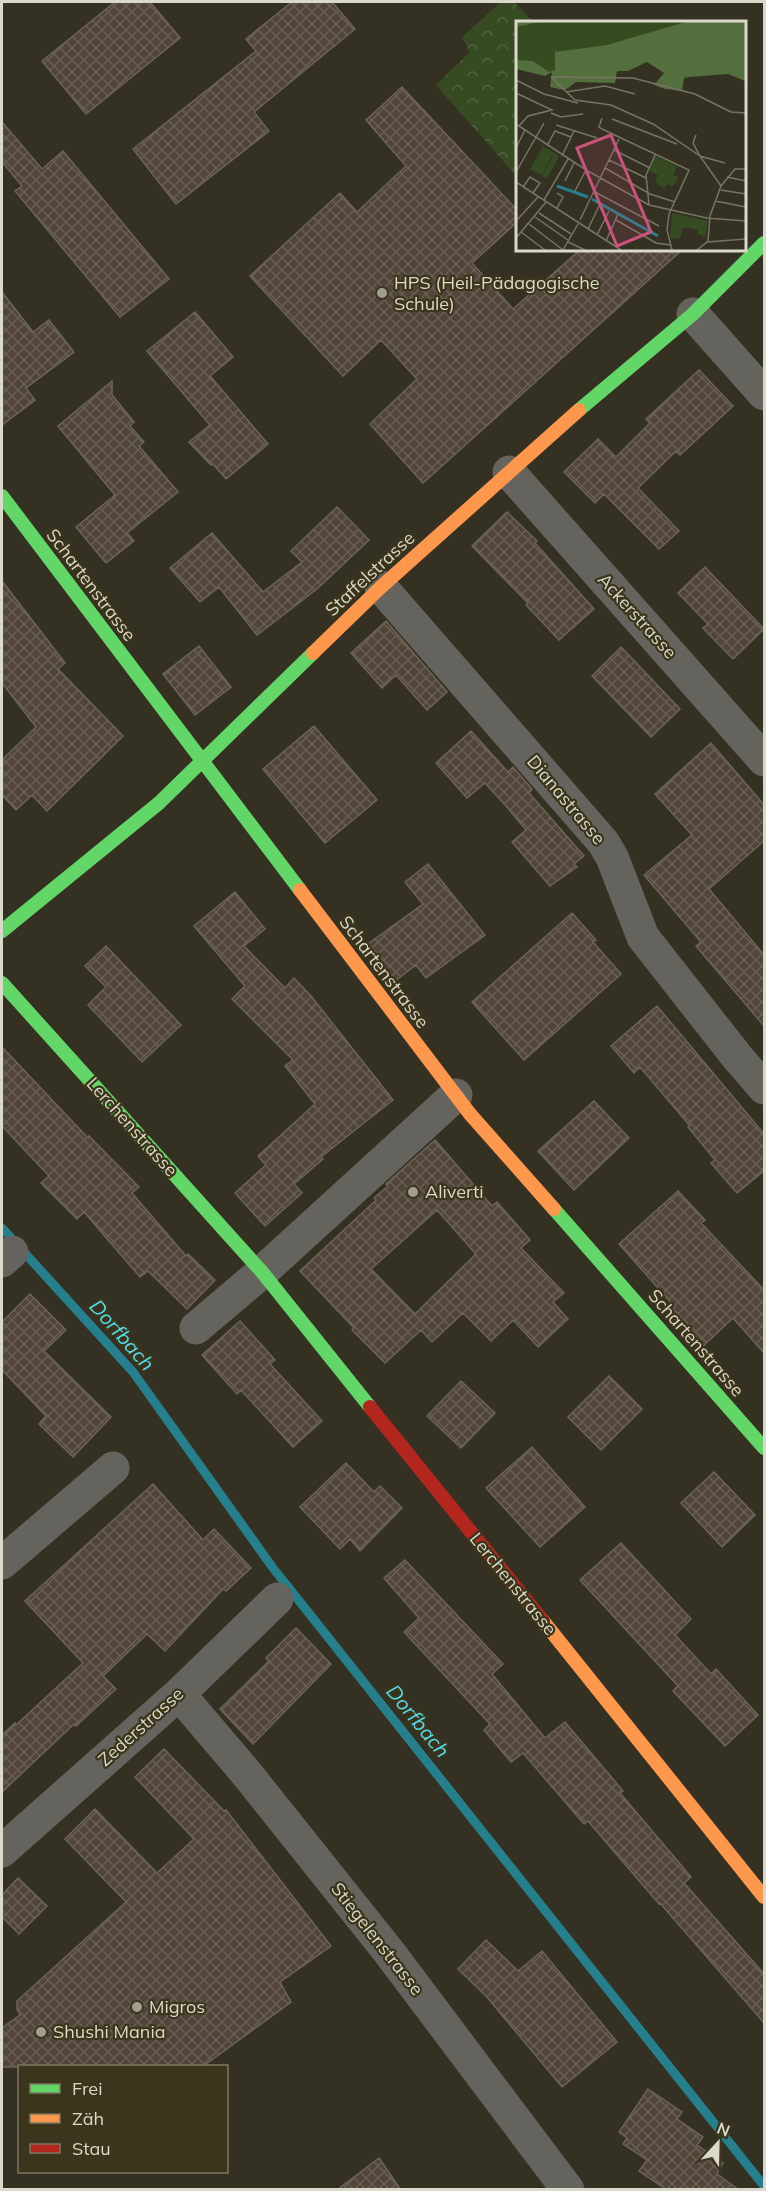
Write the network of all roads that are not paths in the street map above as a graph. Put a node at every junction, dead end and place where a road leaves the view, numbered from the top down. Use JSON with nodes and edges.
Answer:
{"nodes":[{"id":1,"x":765,"y":243,"type":"edge"},
{"id":2,"x":693,"y":314,"type":"junction"},
{"id":3,"x":765,"y":394,"type":"edge"},
{"id":4,"x":509,"y":472,"type":"junction"},
{"id":5,"x":2,"y":496,"type":"edge"},
{"id":6,"x":381,"y":587,"type":"junction"},
{"id":7,"x":765,"y":760,"type":"edge"},
{"id":8,"x":202,"y":761,"type":"junction"},
{"id":9,"x":2,"y":931,"type":"edge"},
{"id":10,"x":2,"y":983,"type":"edge"},
{"id":11,"x":765,"y":1088,"type":"edge"},
{"id":12,"x":456,"y":1095,"type":"junction"},
{"id":13,"x":262,"y":1272,"type":"junction"},
{"id":14,"x":196,"y":1328,"type":"dead end"},
{"id":15,"x":765,"y":1448,"type":"edge"},
{"id":16,"x":112,"y":1468,"type":"dead end"},
{"id":17,"x":2,"y":1563,"type":"edge"},
{"id":18,"x":277,"y":1599,"type":"dead end"},
{"id":19,"x":179,"y":1694,"type":"junction"},
{"id":20,"x":2,"y":1851,"type":"edge"},
{"id":21,"x":765,"y":1897,"type":"edge"},
{"id":22,"x":568,"y":2190,"type":"edge"}],
"edges":[{"from":1,"to":2,"type":"street","name":"Staffelstrasse"},
{"from":2,"to":3,"type":"street"},
{"from":2,"to":4,"type":"street","name":"Staffelstrasse"},
{"from":4,"to":6,"type":"street","name":"Staffelstrasse"},
{"from":4,"to":7,"type":"street","name":"Ackerstrasse"},
{"from":5,"to":8,"type":"street","name":"Schartenstrasse"},
{"from":6,"to":8,"type":"street","name":"Staffelstrasse"},
{"from":6,"to":11,"type":"street","name":"Dianastrasse"},
{"from":8,"to":9,"type":"street","name":"Staffelstrasse"},
{"from":8,"to":12,"type":"street","name":"Schartenstrasse"},
{"from":10,"to":13,"type":"street","name":"Lerchenstrasse"},
{"from":12,"to":13,"type":"street"},
{"from":12,"to":15,"type":"street","name":"Schartenstrasse"},
{"from":13,"to":14,"type":"street"},
{"from":13,"to":21,"type":"street","name":"Lerchenstrasse"},
{"from":16,"to":17,"type":"street"},
{"from":18,"to":19,"type":"street","name":"Zederstrasse"},
{"from":19,"to":20,"type":"street","name":"Zederstrasse"},
{"from":19,"to":22,"type":"street","name":"Stiegelenstrasse"}]}
